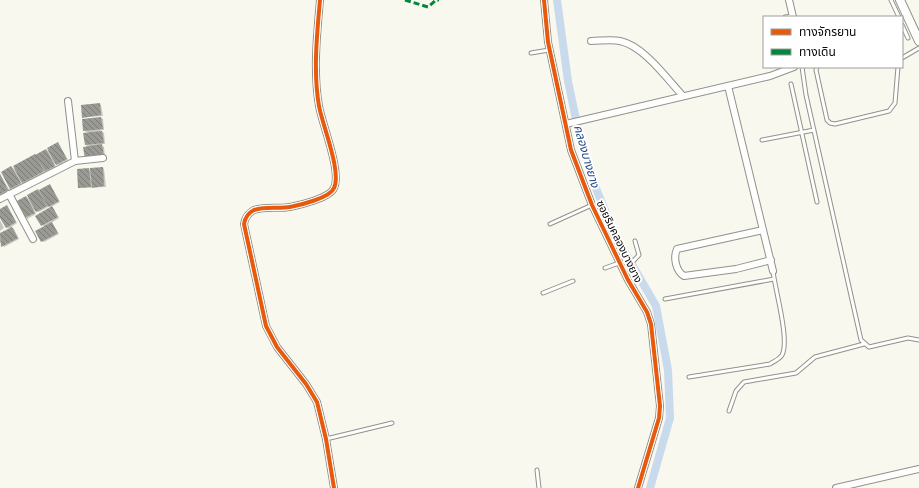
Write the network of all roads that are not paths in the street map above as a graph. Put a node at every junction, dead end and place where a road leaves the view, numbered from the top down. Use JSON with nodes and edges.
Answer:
{"nodes":[{"id":1,"x":320,"y":0,"type":"edge"},
{"id":2,"x":544,"y":0,"type":"edge"},
{"id":3,"x":789,"y":0,"type":"edge"},
{"id":4,"x":891,"y":0,"type":"edge"},
{"id":5,"x":900,"y":0,"type":"edge"},
{"id":6,"x":793,"y":16,"type":"edge"},
{"id":7,"x":899,"y":16,"type":"edge"},
{"id":8,"x":903,"y":27,"type":"edge"},
{"id":9,"x":908,"y":38,"type":"dead end"},
{"id":10,"x":592,"y":41,"type":"dead end"},
{"id":11,"x":919,"y":41,"type":"edge"},
{"id":12,"x":919,"y":48,"type":"edge"},
{"id":13,"x":550,"y":50,"type":"junction"},
{"id":14,"x":531,"y":53,"type":"dead end"},
{"id":15,"x":903,"y":57,"type":"edge"},
{"id":16,"x":791,"y":68,"type":"edge"},
{"id":17,"x":802,"y":68,"type":"edge"},
{"id":18,"x":817,"y":68,"type":"edge"},
{"id":19,"x":898,"y":68,"type":"edge"},
{"id":20,"x":791,"y":84,"type":"dead end"},
{"id":21,"x":728,"y":86,"type":"junction"},
{"id":22,"x":683,"y":96,"type":"junction"},
{"id":23,"x":68,"y":101,"type":"dead end"},
{"id":24,"x":568,"y":124,"type":"junction"},
{"id":25,"x":814,"y":130,"type":"junction"},
{"id":26,"x":802,"y":133,"type":"junction"},
{"id":27,"x":762,"y":140,"type":"dead end"},
{"id":28,"x":103,"y":158,"type":"dead end"},
{"id":29,"x":75,"y":161,"type":"junction"},
{"id":30,"x":9,"y":194,"type":"junction"},
{"id":31,"x":0,"y":199,"type":"edge"},
{"id":32,"x":818,"y":202,"type":"dead end"},
{"id":33,"x":592,"y":205,"type":"junction"},
{"id":34,"x":550,"y":224,"type":"dead end"},
{"id":35,"x":763,"y":230,"type":"junction"},
{"id":36,"x":32,"y":239,"type":"dead end"},
{"id":37,"x":635,"y":241,"type":"dead end"},
{"id":38,"x":770,"y":260,"type":"junction"},
{"id":39,"x":619,"y":263,"type":"junction"},
{"id":40,"x":605,"y":268,"type":"dead end"},
{"id":41,"x":773,"y":271,"type":"joint"},
{"id":42,"x":623,"y":272,"type":"junction"},
{"id":43,"x":774,"y":279,"type":"junction"},
{"id":44,"x":573,"y":281,"type":"dead end"},
{"id":45,"x":543,"y":293,"type":"dead end"},
{"id":46,"x":664,"y":300,"type":"dead end"},
{"id":47,"x":919,"y":340,"type":"edge"},
{"id":48,"x":864,"y":344,"type":"junction"},
{"id":49,"x":689,"y":377,"type":"dead end"},
{"id":50,"x":729,"y":412,"type":"dead end"},
{"id":51,"x":392,"y":423,"type":"dead end"},
{"id":52,"x":326,"y":439,"type":"junction"},
{"id":53,"x":919,"y":469,"type":"edge"},
{"id":54,"x":537,"y":470,"type":"dead end"},
{"id":55,"x":334,"y":488,"type":"edge"},
{"id":56,"x":539,"y":488,"type":"edge"},
{"id":57,"x":638,"y":488,"type":"edge"},
{"id":58,"x":838,"y":488,"type":"edge"}],
"edges":[{"from":1,"to":52,"type":"street"},
{"from":2,"to":13,"type":"street","name":"ซอยริมคลองบางยาง"},
{"from":3,"to":6,"type":"street"},
{"from":4,"to":7,"type":"lane"},
{"from":5,"to":11,"type":"street"},
{"from":8,"to":9,"type":"lane"},
{"from":10,"to":22,"type":"street"},
{"from":12,"to":15,"type":"lane"},
{"from":13,"to":14,"type":"lane"},
{"from":13,"to":24,"type":"street","name":"ซอยริมคลองบางยาง"},
{"from":16,"to":21,"type":"street"},
{"from":17,"to":25,"type":"lane"},
{"from":18,"to":19,"type":"lane"},
{"from":20,"to":26,"type":"lane"},
{"from":21,"to":22,"type":"street"},
{"from":21,"to":35,"type":"street"},
{"from":22,"to":24,"type":"street"},
{"from":23,"to":29,"type":"street"},
{"from":24,"to":33,"type":"street","name":"ซอยริมคลองบางยาง"},
{"from":25,"to":26,"type":"lane"},
{"from":25,"to":48,"type":"lane"},
{"from":26,"to":27,"type":"lane"},
{"from":26,"to":32,"type":"lane"},
{"from":28,"to":29,"type":"street"},
{"from":29,"to":30,"type":"street"},
{"from":30,"to":31,"type":"street"},
{"from":30,"to":36,"type":"street"},
{"from":33,"to":34,"type":"lane"},
{"from":33,"to":39,"type":"street","name":"ซอยริมคลองบางยาง"},
{"from":35,"to":38,"type":"street"},
{"from":35,"to":38,"type":"street"},
{"from":37,"to":42,"type":"lane"},
{"from":38,"to":41,"type":"street"},
{"from":39,"to":40,"type":"lane"},
{"from":39,"to":42,"type":"street","name":"ซอยริมคลองบางยาง"},
{"from":41,"to":43,"type":"lane"},
{"from":42,"to":57,"type":"street","name":"ซอยริมคลองบางยาง"},
{"from":43,"to":46,"type":"lane"},
{"from":43,"to":49,"type":"lane"},
{"from":44,"to":45,"type":"lane"},
{"from":47,"to":48,"type":"lane"},
{"from":48,"to":50,"type":"lane"},
{"from":51,"to":52,"type":"lane"},
{"from":52,"to":55,"type":"street"},
{"from":53,"to":58,"type":"street"},
{"from":54,"to":56,"type":"lane"}]}
